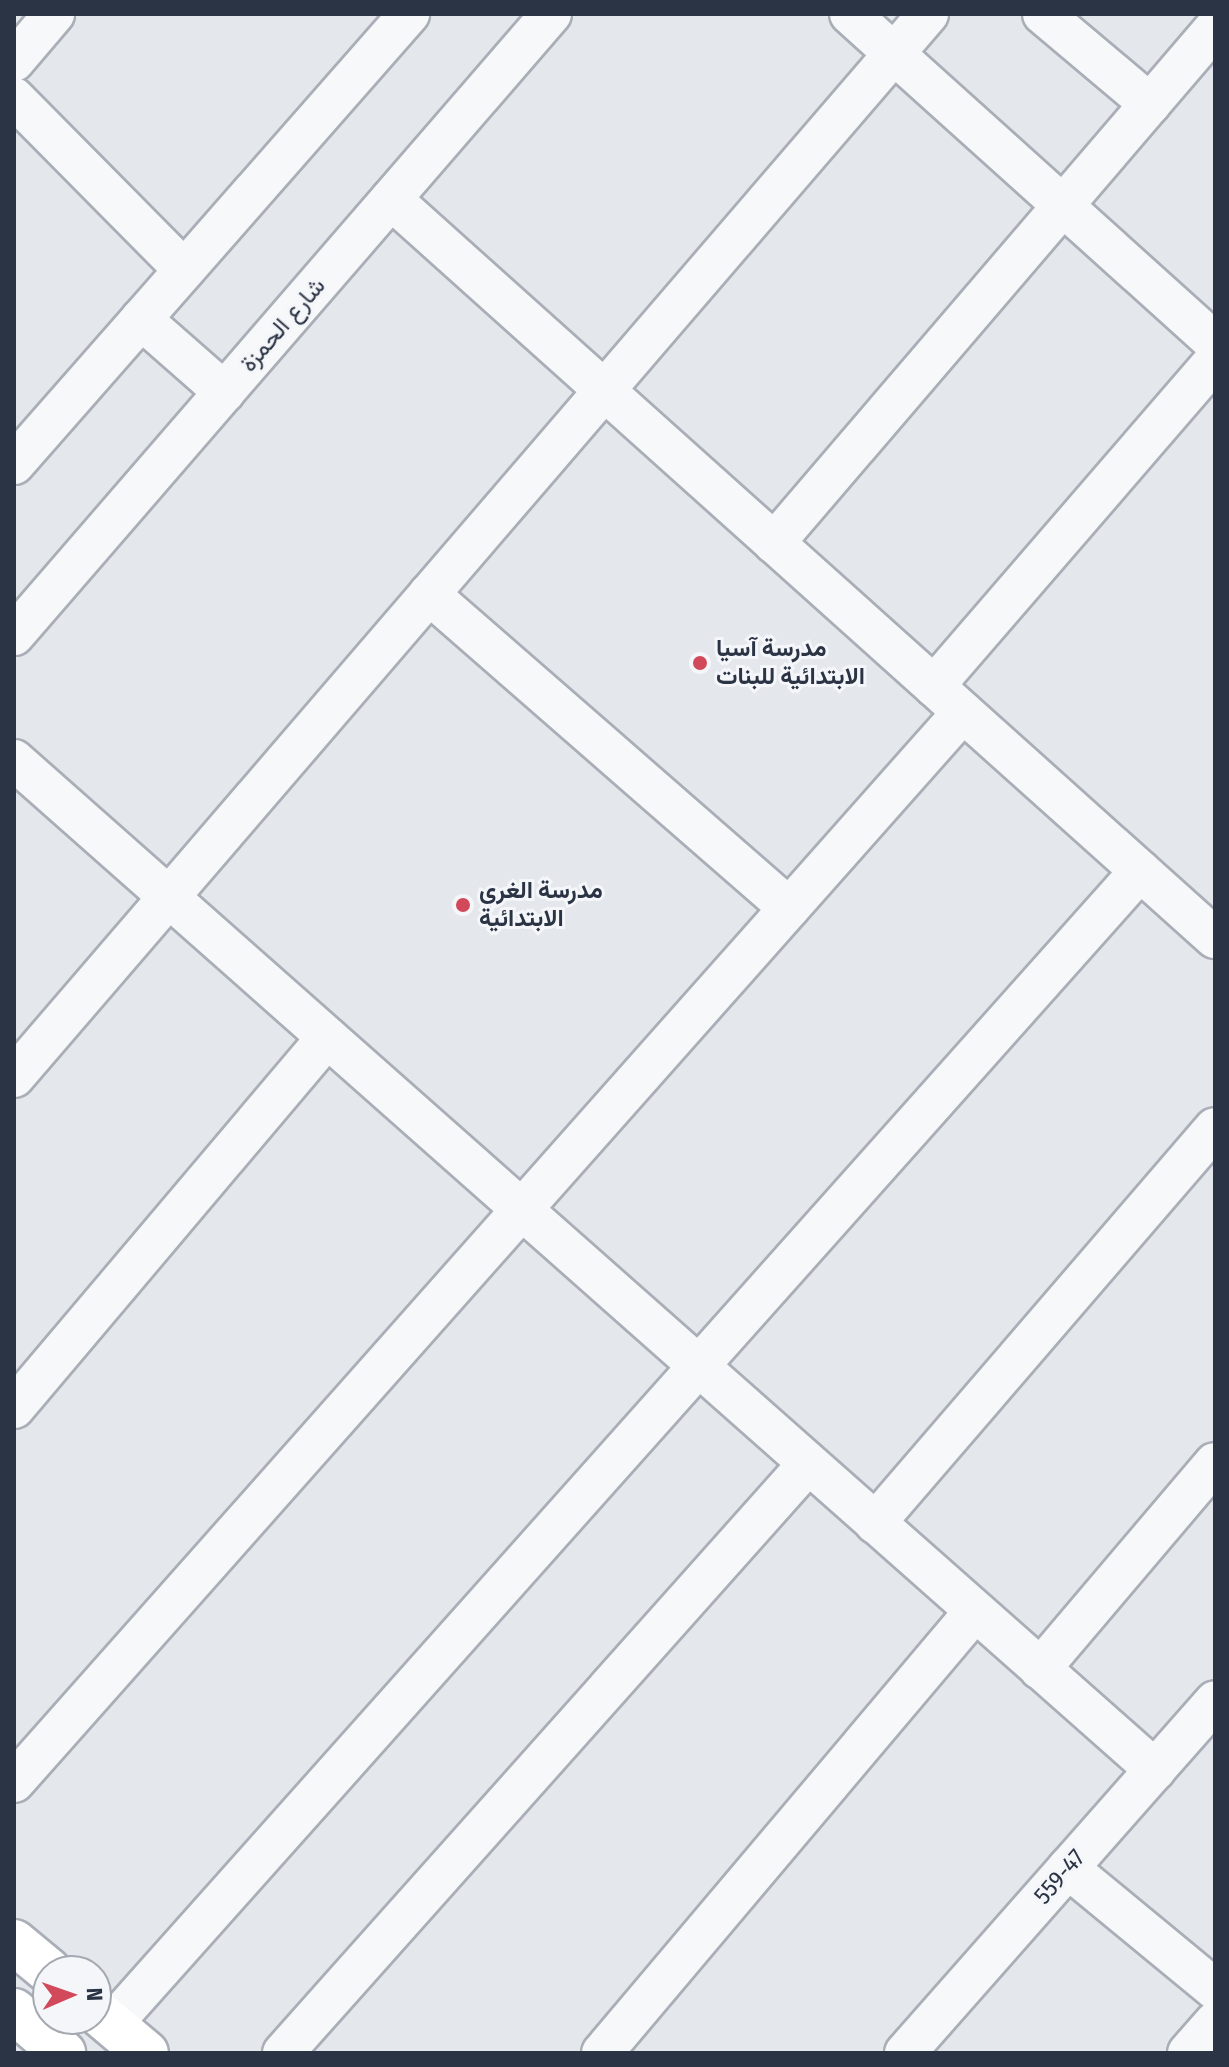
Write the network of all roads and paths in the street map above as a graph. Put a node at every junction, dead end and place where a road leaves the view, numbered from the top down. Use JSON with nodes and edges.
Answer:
{"nodes":[{"id":1,"x":54,"y":14,"type":"edge"},
{"id":2,"x":409,"y":14,"type":"edge"},
{"id":3,"x":551,"y":14,"type":"edge"},
{"id":4,"x":850,"y":14,"type":"edge"},
{"id":5,"x":928,"y":14,"type":"edge"},
{"id":6,"x":1043,"y":14,"type":"edge"},
{"id":7,"x":1215,"y":28,"type":"edge"},
{"id":8,"x":894,"y":53,"type":"junction"},
{"id":9,"x":14,"y":61,"type":"edge"},
{"id":10,"x":14,"y":98,"type":"edge"},
{"id":11,"x":1150,"y":104,"type":"junction"},
{"id":12,"x":391,"y":199,"type":"junction"},
{"id":13,"x":1063,"y":206,"type":"junction"},
{"id":14,"x":184,"y":270,"type":"junction"},
{"id":15,"x":141,"y":319,"type":"junction"},
{"id":16,"x":1215,"y":343,"type":"edge"},
{"id":17,"x":1215,"y":360,"type":"edge"},
{"id":18,"x":604,"y":390,"type":"junction"},
{"id":19,"x":224,"y":392,"type":"junction"},
{"id":20,"x":14,"y":464,"type":"edge"},
{"id":21,"x":774,"y":543,"type":"junction"},
{"id":22,"x":429,"y":594,"type":"junction"},
{"id":23,"x":14,"y":635,"type":"edge"},
{"id":24,"x":934,"y":686,"type":"junction"},
{"id":25,"x":963,"y":712,"type":"junction"},
{"id":26,"x":14,"y":760,"type":"edge"},
{"id":27,"x":1140,"y":871,"type":"junction"},
{"id":28,"x":168,"y":896,"type":"junction"},
{"id":29,"x":789,"y":908,"type":"junction"},
{"id":30,"x":1215,"y":938,"type":"edge"},
{"id":31,"x":327,"y":1037,"type":"junction"},
{"id":32,"x":14,"y":1077,"type":"edge"},
{"id":33,"x":1215,"y":1128,"type":"edge"},
{"id":34,"x":522,"y":1210,"type":"junction"},
{"id":35,"x":700,"y":1367,"type":"junction"},
{"id":36,"x":14,"y":1408,"type":"edge"},
{"id":37,"x":1215,"y":1463,"type":"edge"},
{"id":38,"x":808,"y":1464,"type":"junction"},
{"id":39,"x":875,"y":1523,"type":"junction"},
{"id":40,"x":975,"y":1611,"type":"junction"},
{"id":41,"x":1040,"y":1669,"type":"junction"},
{"id":42,"x":1215,"y":1701,"type":"edge"},
{"id":43,"x":1155,"y":1770,"type":"junction"},
{"id":44,"x":14,"y":1782,"type":"edge"},
{"id":45,"x":1068,"y":1868,"type":"junction"},
{"id":46,"x":14,"y":1942,"type":"edge"},
{"id":47,"x":32,"y":1957,"type":"edge"},
{"id":48,"x":1215,"y":1989,"type":"edge"},
{"id":49,"x":112,"y":2008,"type":"edge"},
{"id":50,"x":14,"y":2011,"type":"edge"},
{"id":51,"x":1215,"y":2022,"type":"edge"},
{"id":52,"x":112,"y":2024,"type":"edge"},
{"id":53,"x":63,"y":2053,"type":"edge"},
{"id":54,"x":146,"y":2053,"type":"edge"},
{"id":55,"x":283,"y":2053,"type":"edge"},
{"id":56,"x":602,"y":2053,"type":"edge"},
{"id":57,"x":905,"y":2053,"type":"edge"},
{"id":58,"x":1188,"y":2053,"type":"edge"}],
"edges":[{"from":1,"to":9,"type":"street"},
{"from":2,"to":14,"type":"street"},
{"from":3,"to":12,"type":"street","name":"شارع الحمزة"},
{"from":4,"to":8,"type":"street"},
{"from":5,"to":8,"type":"street"},
{"from":6,"to":11,"type":"street"},
{"from":7,"to":11,"type":"street"},
{"from":8,"to":13,"type":"street"},
{"from":8,"to":18,"type":"street"},
{"from":10,"to":14,"type":"street"},
{"from":11,"to":13,"type":"street"},
{"from":12,"to":18,"type":"street"},
{"from":12,"to":19,"type":"street","name":"شارع الحمزة"},
{"from":13,"to":16,"type":"street"},
{"from":13,"to":21,"type":"street"},
{"from":14,"to":15,"type":"street"},
{"from":15,"to":19,"type":"street"},
{"from":15,"to":20,"type":"street"},
{"from":17,"to":24,"type":"street"},
{"from":18,"to":21,"type":"street"},
{"from":18,"to":22,"type":"street"},
{"from":19,"to":23,"type":"street","name":"شارع الحمزة"},
{"from":21,"to":24,"type":"street"},
{"from":22,"to":28,"type":"street"},
{"from":22,"to":29,"type":"street"},
{"from":24,"to":25,"type":"street"},
{"from":25,"to":27,"type":"street"},
{"from":25,"to":29,"type":"street"},
{"from":26,"to":28,"type":"street"},
{"from":27,"to":30,"type":"street"},
{"from":27,"to":35,"type":"street"},
{"from":28,"to":31,"type":"street"},
{"from":28,"to":32,"type":"street"},
{"from":29,"to":34,"type":"street"},
{"from":31,"to":34,"type":"street"},
{"from":31,"to":36,"type":"street"},
{"from":33,"to":39,"type":"street"},
{"from":34,"to":35,"type":"street"},
{"from":34,"to":44,"type":"street"},
{"from":35,"to":38,"type":"street"},
{"from":35,"to":49,"type":"street"},
{"from":37,"to":41,"type":"street"},
{"from":38,"to":39,"type":"street"},
{"from":38,"to":55,"type":"street"},
{"from":39,"to":40,"type":"street"},
{"from":40,"to":41,"type":"street"},
{"from":40,"to":56,"type":"street"},
{"from":41,"to":43,"type":"street"},
{"from":42,"to":43,"type":"street","name":"559-47"},
{"from":43,"to":45,"type":"street","name":"559-47"},
{"from":45,"to":48,"type":"street"},
{"from":45,"to":57,"type":"street","name":"559-47"},
{"from":46,"to":47,"type":"main road"},
{"from":50,"to":53,"type":"main road"},
{"from":51,"to":58,"type":"street"},
{"from":52,"to":54,"type":"main road"}]}
